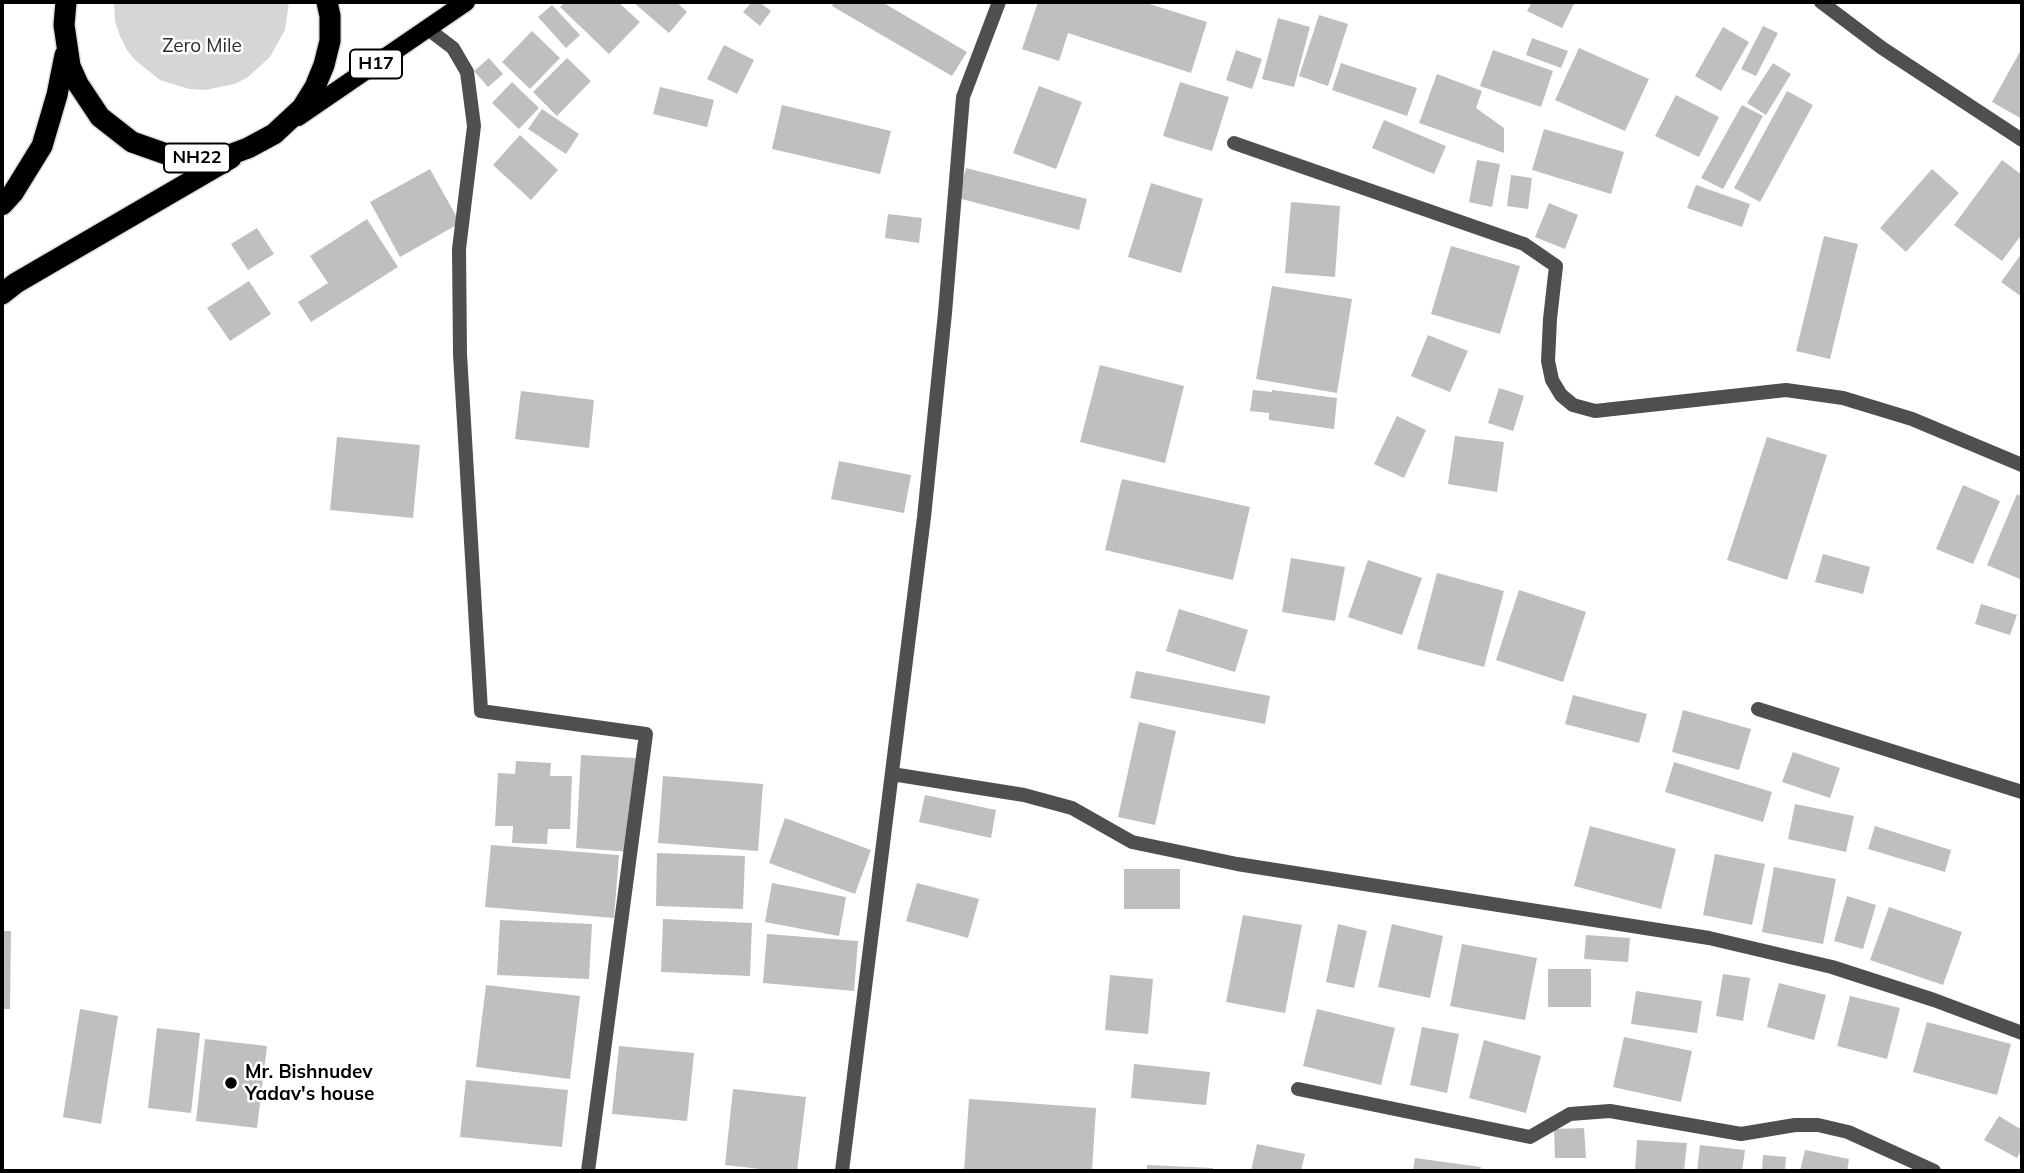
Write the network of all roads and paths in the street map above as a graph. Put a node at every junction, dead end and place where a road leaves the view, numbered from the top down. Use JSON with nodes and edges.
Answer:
{"nodes":[{"id":1,"x":66,"y":2,"type":"edge"},
{"id":2,"x":327,"y":2,"type":"edge"},
{"id":3,"x":466,"y":2,"type":"edge"},
{"id":4,"x":999,"y":2,"type":"edge"},
{"id":5,"x":1821,"y":2,"type":"edge"},
{"id":6,"x":428,"y":29,"type":"junction"},
{"id":7,"x":66,"y":46,"type":"junction"},
{"id":8,"x":285,"y":126,"type":"junction"},
{"id":9,"x":2022,"y":140,"type":"edge"},
{"id":10,"x":1234,"y":143,"type":"dead end"},
{"id":11,"x":248,"y":148,"type":"junction"},
{"id":12,"x":2,"y":205,"type":"edge"},
{"id":13,"x":2,"y":294,"type":"edge"},
{"id":14,"x":2022,"y":465,"type":"edge"},
{"id":15,"x":1758,"y":709,"type":"dead end"},
{"id":16,"x":892,"y":774,"type":"junction"},
{"id":17,"x":2022,"y":792,"type":"edge"},
{"id":18,"x":2022,"y":1033,"type":"edge"},
{"id":19,"x":1298,"y":1089,"type":"dead end"},
{"id":20,"x":588,"y":1171,"type":"edge"},
{"id":21,"x":842,"y":1171,"type":"edge"},
{"id":22,"x":1934,"y":1171,"type":"edge"}],
"edges":[{"from":1,"to":7,"type":"highway","number":"NH22"},
{"from":2,"to":8,"type":"highway","number":"NH22"},
{"from":3,"to":6,"type":"main road","number":"H17"},
{"from":4,"to":16,"type":"street"},
{"from":5,"to":9,"type":"street"},
{"from":6,"to":8,"type":"main road","number":"H17"},
{"from":6,"to":20,"type":"street"},
{"from":7,"to":11,"type":"highway","number":"NH22"},
{"from":7,"to":12,"type":"highway","number":"NH22"},
{"from":8,"to":11,"type":"highway","number":"NH22"},
{"from":10,"to":14,"type":"street"},
{"from":11,"to":13,"type":"highway","number":"NH22"},
{"from":15,"to":17,"type":"street"},
{"from":16,"to":18,"type":"street"},
{"from":16,"to":21,"type":"street"},
{"from":19,"to":22,"type":"street"}]}
